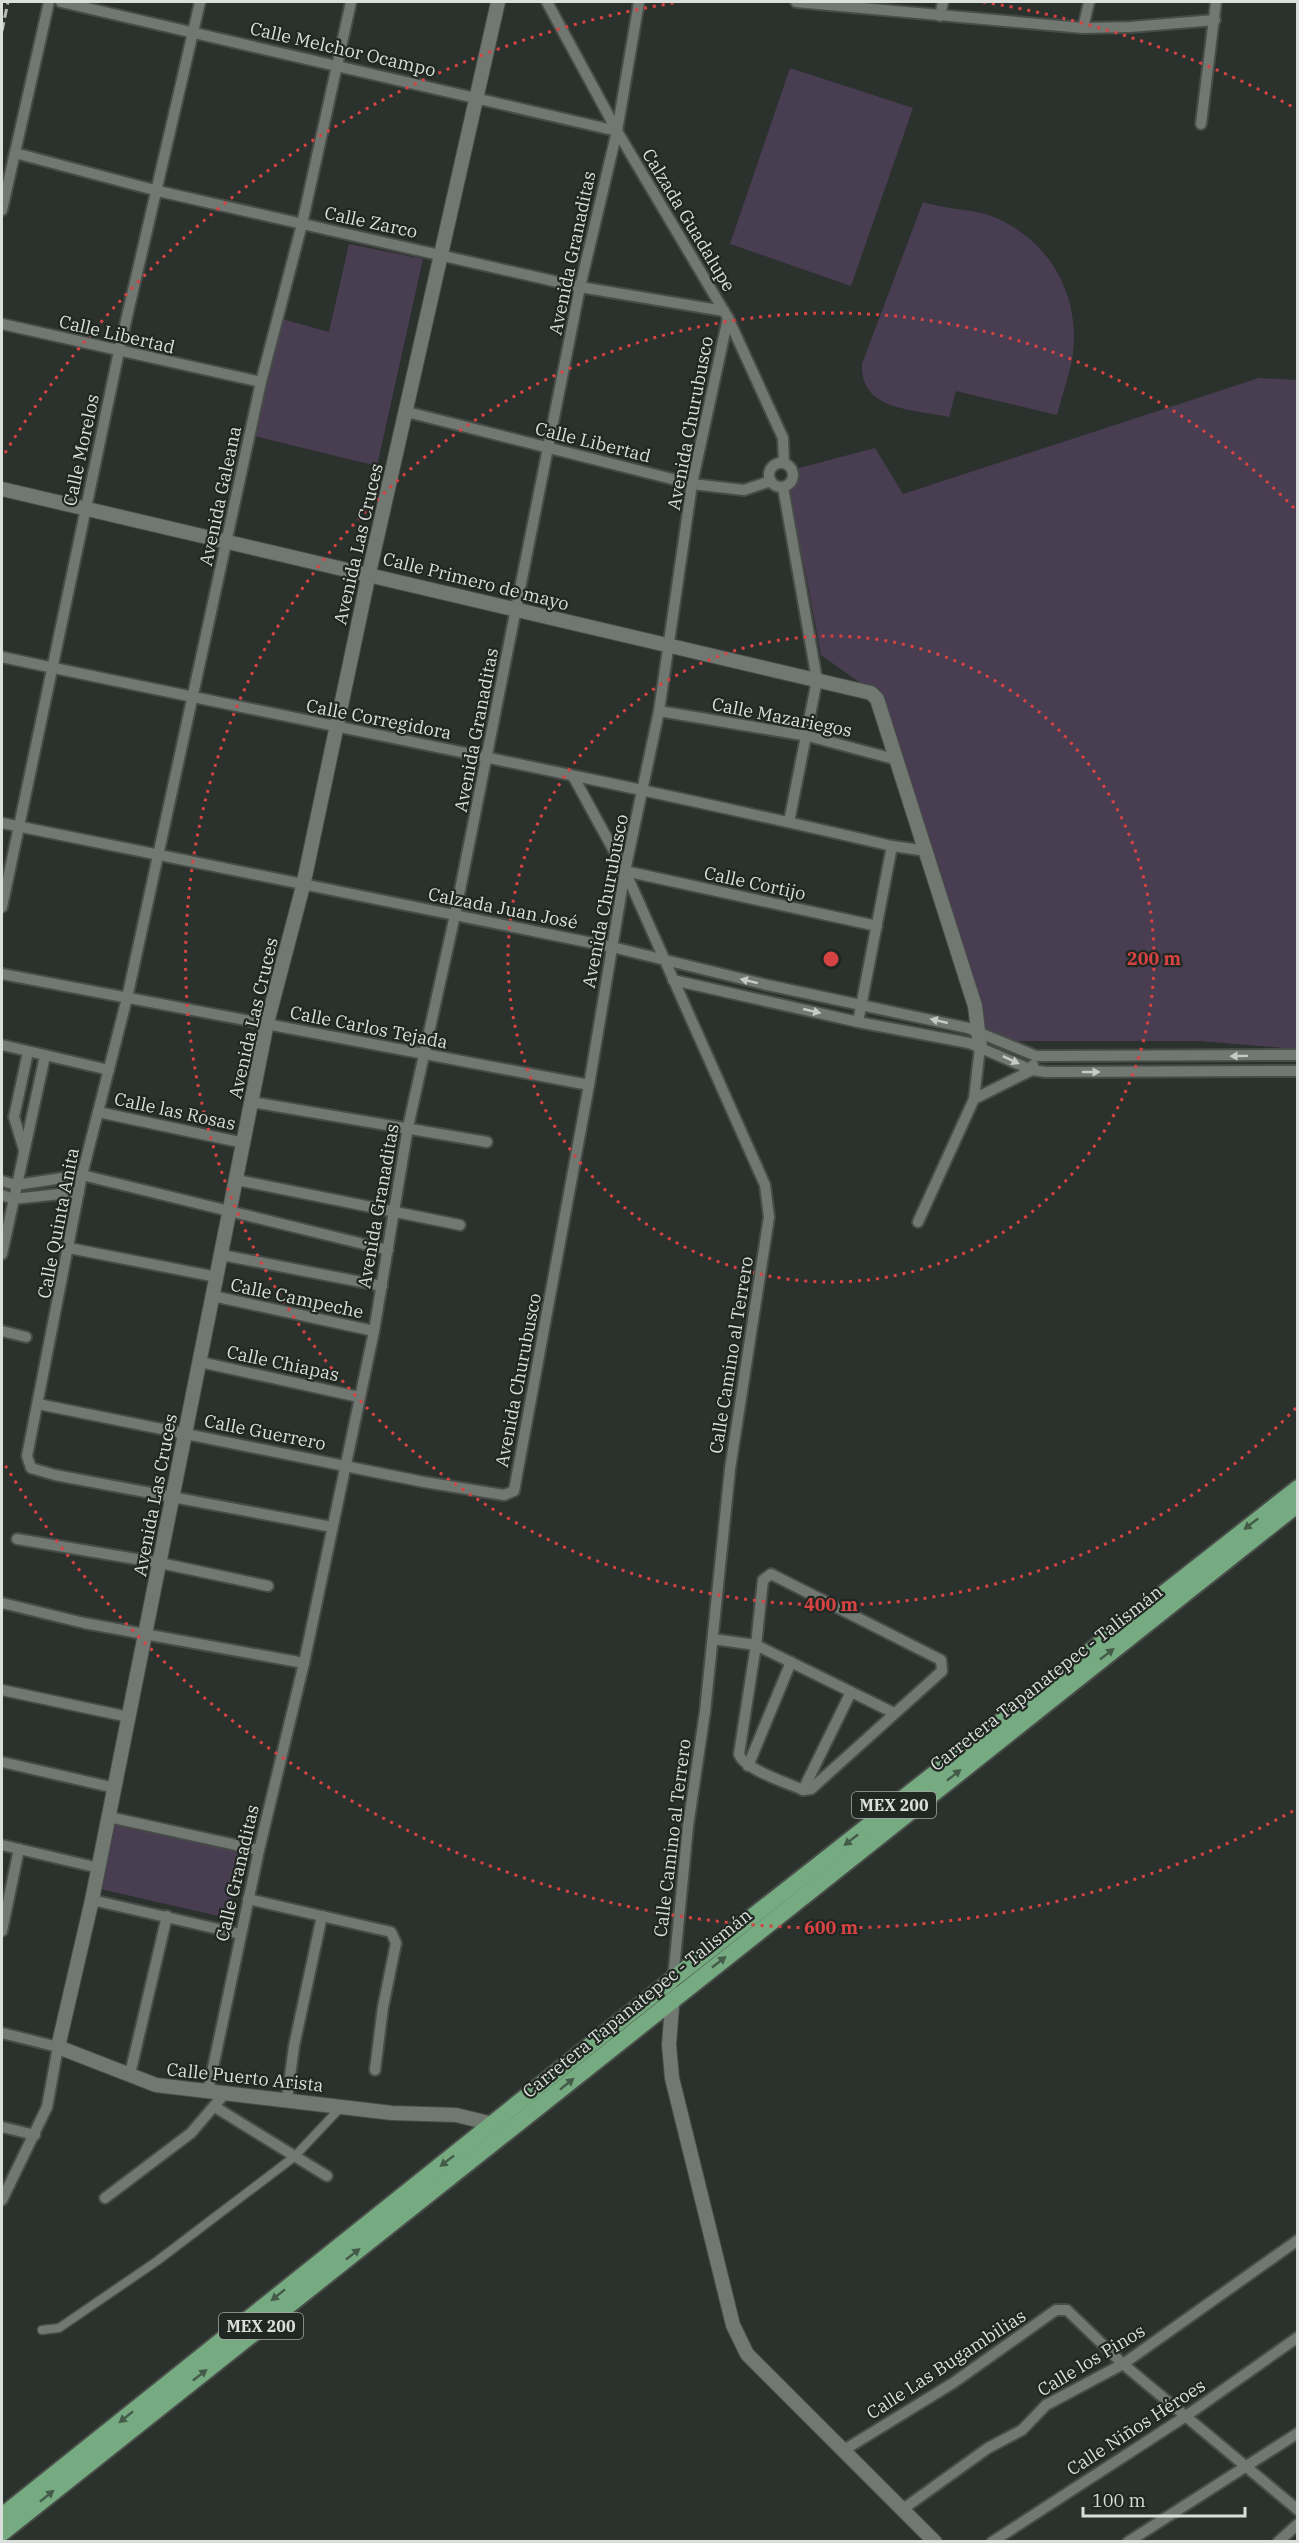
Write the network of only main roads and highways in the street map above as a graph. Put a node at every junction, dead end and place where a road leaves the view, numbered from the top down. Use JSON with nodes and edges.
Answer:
{"nodes":[{"id":1,"x":1298,"y":1488,"type":"edge"},
{"id":2,"x":1298,"y":1504,"type":"edge"},
{"id":3,"x":2,"y":2516,"type":"edge"},
{"id":4,"x":2,"y":2533,"type":"edge"}],
"edges":[{"from":1,"to":3,"type":"highway","name":"Carretera Tapanatepec - Talismán","number":"MEX 200","one_way":true},
{"from":4,"to":2,"type":"highway","name":"Carretera Tapanatepec - Talismán","number":"MEX 200","one_way":true}]}
